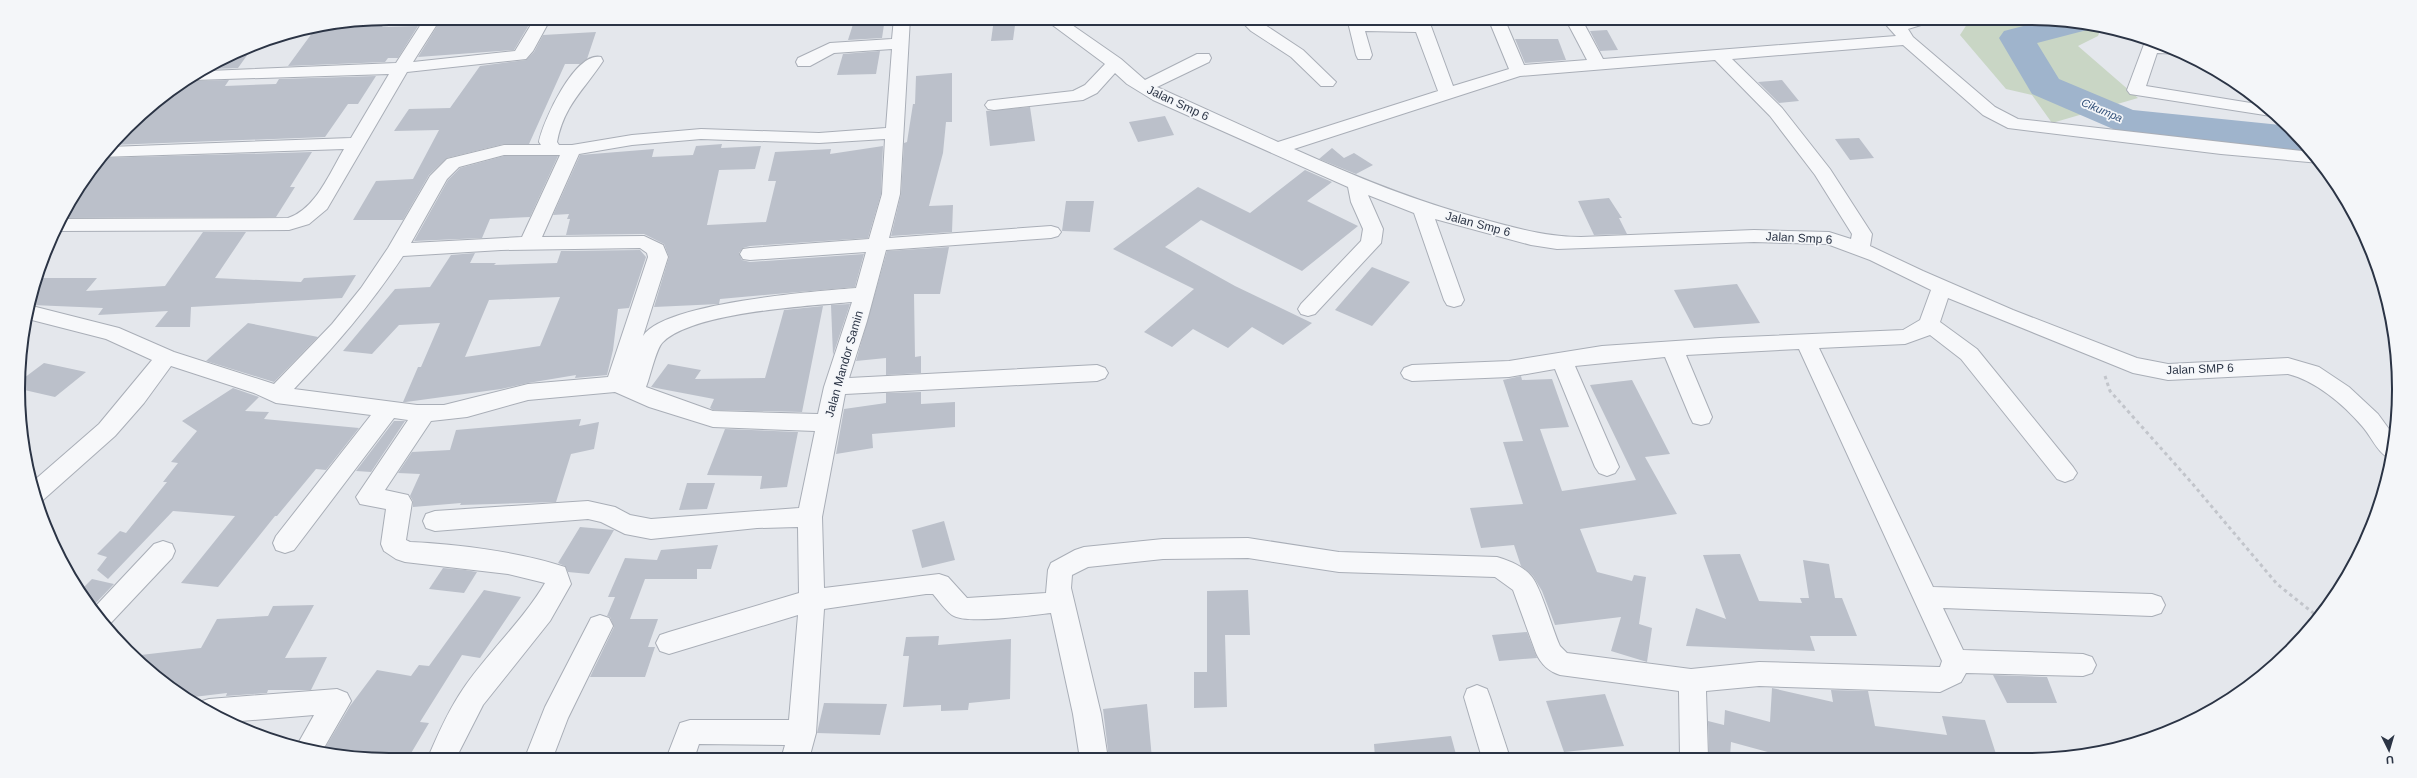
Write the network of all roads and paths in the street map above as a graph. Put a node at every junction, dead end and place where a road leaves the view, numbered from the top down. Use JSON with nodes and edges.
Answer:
{"nodes":[{"id":1,"x":429,"y":25,"type":"edge"},
{"id":2,"x":539,"y":25,"type":"edge"},
{"id":3,"x":901,"y":25,"type":"edge"},
{"id":4,"x":1061,"y":25,"type":"edge"},
{"id":5,"x":1253,"y":25,"type":"edge"},
{"id":6,"x":1357,"y":25,"type":"edge"},
{"id":7,"x":1422,"y":25,"type":"edge"},
{"id":8,"x":1499,"y":25,"type":"edge"},
{"id":9,"x":1577,"y":25,"type":"edge"},
{"id":10,"x":1898,"y":28,"type":"edge"},
{"id":11,"x":900,"y":44,"type":"junction"},
{"id":12,"x":2151,"y":47,"type":"edge"},
{"id":13,"x":1718,"y":54,"type":"junction"},
{"id":14,"x":1364,"y":55,"type":"dead end"},
{"id":15,"x":1204,"y":58,"type":"dead end"},
{"id":16,"x":595,"y":61,"type":"dead end"},
{"id":17,"x":804,"y":62,"type":"dead end"},
{"id":18,"x":1115,"y":63,"type":"junction"},
{"id":19,"x":1597,"y":64,"type":"junction"},
{"id":20,"x":401,"y":68,"type":"junction"},
{"id":21,"x":1518,"y":71,"type":"junction"},
{"id":22,"x":204,"y":76,"type":"edge"},
{"id":23,"x":1327,"y":82,"type":"dead end"},
{"id":24,"x":1144,"y":87,"type":"junction"},
{"id":25,"x":1448,"y":94,"type":"junction"},
{"id":26,"x":994,"y":105,"type":"dead end"},
{"id":27,"x":2261,"y":110,"type":"edge"},
{"id":28,"x":895,"y":133,"type":"junction"},
{"id":29,"x":356,"y":143,"type":"junction"},
{"id":30,"x":1279,"y":148,"type":"junction"},
{"id":31,"x":563,"y":150,"type":"junction"},
{"id":32,"x":112,"y":153,"type":"edge"},
{"id":33,"x":2309,"y":157,"type":"edge"},
{"id":34,"x":1357,"y":184,"type":"junction"},
{"id":35,"x":1425,"y":216,"type":"junction"},
{"id":36,"x":65,"y":225,"type":"edge"},
{"id":37,"x":1051,"y":232,"type":"dead end"},
{"id":38,"x":529,"y":244,"type":"junction"},
{"id":39,"x":877,"y":244,"type":"junction"},
{"id":40,"x":1860,"y":248,"type":"junction"},
{"id":41,"x":397,"y":250,"type":"junction"},
{"id":42,"x":1540,"y":250,"type":"dead end"},
{"id":43,"x":750,"y":254,"type":"dead end"},
{"id":44,"x":1942,"y":287,"type":"junction"},
{"id":45,"x":864,"y":294,"type":"junction"},
{"id":46,"x":1454,"y":300,"type":"dead end"},
{"id":47,"x":1308,"y":309,"type":"dead end"},
{"id":48,"x":33,"y":314,"type":"edge"},
{"id":49,"x":1930,"y":324,"type":"junction"},
{"id":50,"x":1806,"y":342,"type":"junction"},
{"id":51,"x":1673,"y":349,"type":"junction"},
{"id":52,"x":2097,"y":351,"type":"junction"},
{"id":53,"x":166,"y":357,"type":"junction"},
{"id":54,"x":1562,"y":360,"type":"junction"},
{"id":55,"x":1096,"y":373,"type":"dead end"},
{"id":56,"x":1412,"y":373,"type":"dead end"},
{"id":57,"x":836,"y":387,"type":"junction"},
{"id":58,"x":626,"y":388,"type":"junction"},
{"id":59,"x":276,"y":395,"type":"junction"},
{"id":60,"x":389,"y":408,"type":"junction"},
{"id":61,"x":425,"y":413,"type":"junction"},
{"id":62,"x":1701,"y":418,"type":"dead end"},
{"id":63,"x":827,"y":423,"type":"junction"},
{"id":64,"x":2388,"y":444,"type":"edge"},
{"id":65,"x":1607,"y":467,"type":"dead end"},
{"id":66,"x":2065,"y":473,"type":"dead end"},
{"id":67,"x":39,"y":490,"type":"edge"},
{"id":68,"x":810,"y":517,"type":"junction"},
{"id":69,"x":435,"y":520,"type":"dead end"},
{"id":70,"x":285,"y":543,"type":"dead end"},
{"id":71,"x":163,"y":551,"type":"dead end"},
{"id":72,"x":1925,"y":597,"type":"junction"},
{"id":73,"x":811,"y":600,"type":"junction"},
{"id":74,"x":1061,"y":602,"type":"junction"},
{"id":75,"x":2152,"y":606,"type":"dead end"},
{"id":76,"x":2314,"y":614,"type":"edge"},
{"id":77,"x":104,"y":615,"type":"edge"},
{"id":78,"x":600,"y":626,"type":"dead end"},
{"id":79,"x":669,"y":642,"type":"dead end"},
{"id":80,"x":1955,"y":661,"type":"junction"},
{"id":81,"x":2082,"y":665,"type":"dead end"},
{"id":82,"x":1690,"y":681,"type":"junction"},
{"id":83,"x":1477,"y":697,"type":"dead end"},
{"id":84,"x":219,"y":710,"type":"edge"},
{"id":85,"x":802,"y":733,"type":"junction"},
{"id":86,"x":311,"y":745,"type":"edge"},
{"id":87,"x":444,"y":753,"type":"edge"},
{"id":88,"x":541,"y":753,"type":"edge"},
{"id":89,"x":682,"y":753,"type":"edge"},
{"id":90,"x":797,"y":753,"type":"edge"},
{"id":91,"x":1093,"y":753,"type":"edge"},
{"id":92,"x":1494,"y":753,"type":"edge"},
{"id":93,"x":1694,"y":753,"type":"edge"}],
"edges":[{"from":1,"to":20,"type":"street"},
{"from":2,"to":20,"type":"street"},
{"from":3,"to":11,"type":"street","name":"Jalan Mandor Samin"},
{"from":4,"to":18,"type":"street","name":"Jalan Smp 6"},
{"from":5,"to":23,"type":"street"},
{"from":6,"to":14,"type":"street"},
{"from":7,"to":25,"type":"street"},
{"from":8,"to":21,"type":"street"},
{"from":9,"to":19,"type":"street"},
{"from":10,"to":13,"type":"street"},
{"from":10,"to":33,"type":"street"},
{"from":11,"to":17,"type":"street"},
{"from":11,"to":28,"type":"street","name":"Jalan Mandor Samin"},
{"from":12,"to":27,"type":"street"},
{"from":13,"to":19,"type":"street"},
{"from":13,"to":40,"type":"street"},
{"from":15,"to":24,"type":"street"},
{"from":16,"to":31,"type":"street"},
{"from":18,"to":24,"type":"street","name":"Jalan Smp 6"},
{"from":18,"to":26,"type":"street"},
{"from":19,"to":21,"type":"street"},
{"from":20,"to":22,"type":"street"},
{"from":20,"to":29,"type":"street"},
{"from":21,"to":25,"type":"street"},
{"from":24,"to":30,"type":"street","name":"Jalan Smp 6"},
{"from":25,"to":30,"type":"street"},
{"from":28,"to":31,"type":"street"},
{"from":28,"to":39,"type":"street","name":"Jalan Mandor Samin"},
{"from":29,"to":32,"type":"street"},
{"from":29,"to":36,"type":"street"},
{"from":30,"to":34,"type":"street","name":"Jalan Smp 6"},
{"from":31,"to":38,"type":"street"},
{"from":31,"to":41,"type":"street"},
{"from":34,"to":35,"type":"street","name":"Jalan Smp 6"},
{"from":34,"to":47,"type":"street"},
{"from":35,"to":40,"type":"street","name":"Jalan Smp 6"},
{"from":35,"to":42,"type":"street"},
{"from":35,"to":46,"type":"street"},
{"from":37,"to":39,"type":"street"},
{"from":38,"to":41,"type":"street"},
{"from":38,"to":58,"type":"street"},
{"from":39,"to":43,"type":"street"},
{"from":39,"to":45,"type":"street","name":"Jalan Mandor Samin"},
{"from":40,"to":44,"type":"street","name":"Jalan Smp 6"},
{"from":41,"to":59,"type":"street"},
{"from":44,"to":49,"type":"street"},
{"from":44,"to":52,"type":"street","name":"Jalan SMP 6"},
{"from":45,"to":57,"type":"street","name":"Jalan Mandor Samin"},
{"from":45,"to":58,"type":"street"},
{"from":48,"to":53,"type":"street"},
{"from":49,"to":50,"type":"street"},
{"from":49,"to":66,"type":"street"},
{"from":50,"to":51,"type":"street"},
{"from":50,"to":72,"type":"street"},
{"from":51,"to":54,"type":"street"},
{"from":51,"to":62,"type":"street"},
{"from":52,"to":64,"type":"street","name":"Jalan SMP 6"},
{"from":52,"to":76,"type":"path"},
{"from":53,"to":59,"type":"street"},
{"from":53,"to":67,"type":"street"},
{"from":54,"to":56,"type":"street"},
{"from":54,"to":65,"type":"street"},
{"from":55,"to":57,"type":"street"},
{"from":57,"to":63,"type":"street","name":"Jalan Mandor Samin"},
{"from":58,"to":61,"type":"street"},
{"from":58,"to":63,"type":"street"},
{"from":59,"to":60,"type":"street"},
{"from":60,"to":61,"type":"street"},
{"from":60,"to":70,"type":"street"},
{"from":61,"to":87,"type":"street"},
{"from":63,"to":68,"type":"street","name":"Jalan Mandor Samin"},
{"from":68,"to":69,"type":"street"},
{"from":68,"to":73,"type":"street","name":"Jalan Mandor Samin"},
{"from":71,"to":77,"type":"street"},
{"from":72,"to":75,"type":"street"},
{"from":72,"to":80,"type":"street"},
{"from":73,"to":74,"type":"street"},
{"from":73,"to":79,"type":"street"},
{"from":73,"to":85,"type":"street","name":"Jalan Mandor Samin"},
{"from":74,"to":82,"type":"street"},
{"from":74,"to":91,"type":"street"},
{"from":78,"to":88,"type":"street"},
{"from":80,"to":81,"type":"street"},
{"from":80,"to":82,"type":"street"},
{"from":82,"to":93,"type":"street"},
{"from":83,"to":92,"type":"street"},
{"from":84,"to":86,"type":"street"},
{"from":85,"to":89,"type":"street"},
{"from":85,"to":90,"type":"street","name":"Jalan Mandor Samin"}]}
